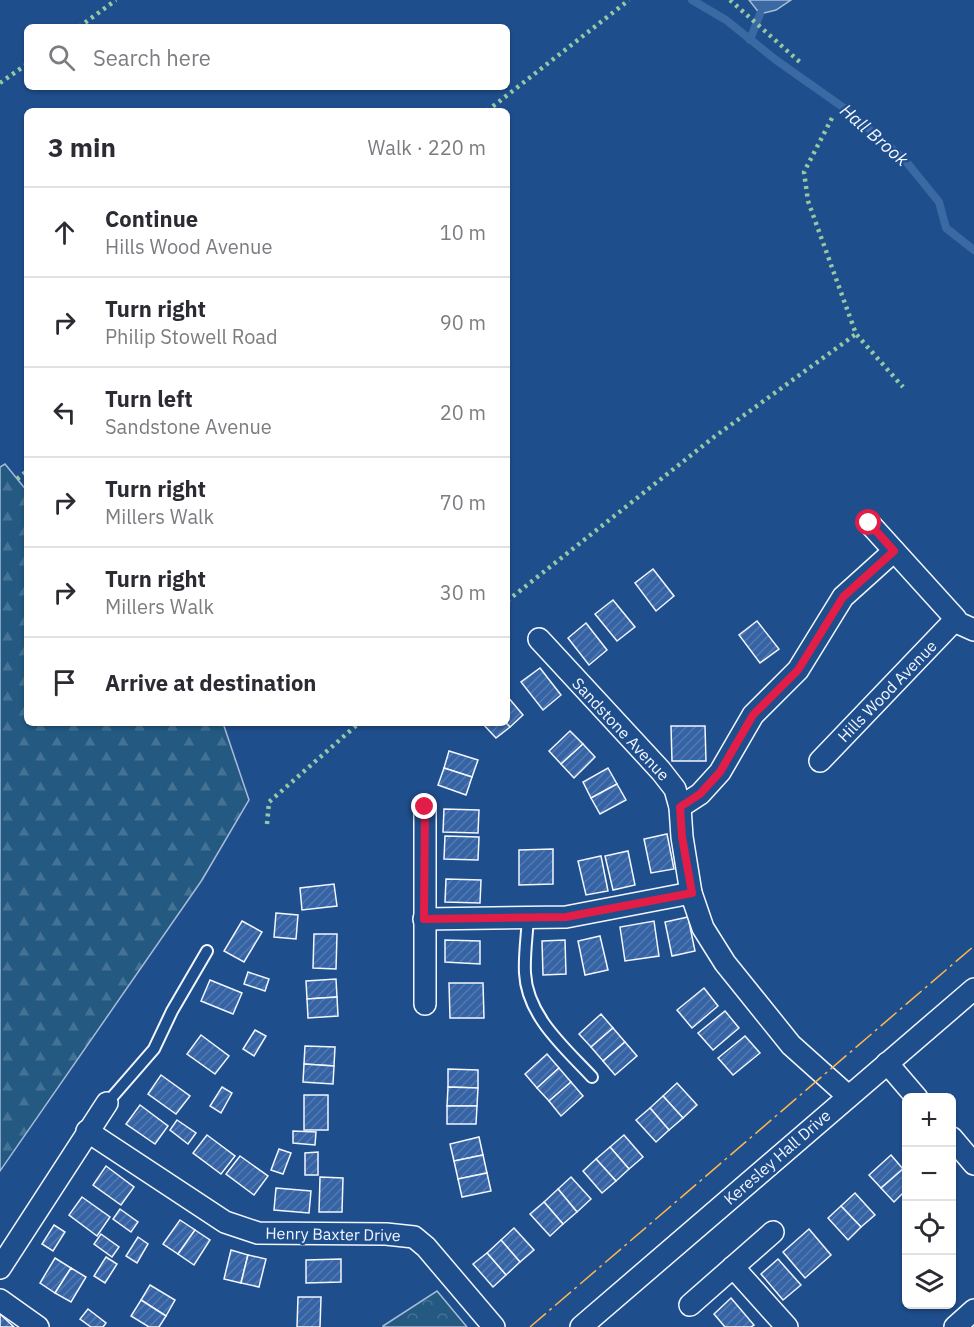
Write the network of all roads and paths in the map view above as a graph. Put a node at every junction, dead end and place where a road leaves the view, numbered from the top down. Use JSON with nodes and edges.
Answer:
{"nodes":[{"id":1,"x":869,"y":523,"type":"dead end"},
{"id":2,"x":894,"y":551,"type":"junction"},
{"id":3,"x":954,"y":621,"type":"junction"},
{"id":4,"x":974,"y":630,"type":"edge"},
{"id":5,"x":539,"y":639,"type":"dead end"},
{"id":6,"x":820,"y":761,"type":"dead end"},
{"id":7,"x":425,"y":807,"type":"dead end"},
{"id":8,"x":680,"y":807,"type":"junction"},
{"id":9,"x":692,"y":893,"type":"junction"},
{"id":10,"x":528,"y":917,"type":"junction"},
{"id":11,"x":424,"y":919,"type":"junction"},
{"id":12,"x":207,"y":951,"type":"dead end"},
{"id":13,"x":974,"y":989,"type":"edge"},
{"id":14,"x":425,"y":1004,"type":"dead end"},
{"id":15,"x":887,"y":1063,"type":"junction"},
{"id":16,"x":592,"y":1077,"type":"dead end"},
{"id":17,"x":913,"y":1093,"type":"edge"},
{"id":18,"x":848,"y":1096,"type":"junction"},
{"id":19,"x":106,"y":1103,"type":"joint"},
{"id":20,"x":87,"y":1131,"type":"junction"},
{"id":21,"x":956,"y":1144,"type":"edge"},
{"id":22,"x":974,"y":1164,"type":"edge"},
{"id":23,"x":773,"y":1232,"type":"dead end"},
{"id":24,"x":0,"y":1268,"type":"edge"},
{"id":25,"x":733,"y":1268,"type":"junction"},
{"id":26,"x":0,"y":1299,"type":"edge"},
{"id":27,"x":690,"y":1305,"type":"dead end"},
{"id":28,"x":974,"y":1310,"type":"edge"},
{"id":29,"x":38,"y":1327,"type":"edge"},
{"id":30,"x":494,"y":1327,"type":"edge"},
{"id":31,"x":581,"y":1327,"type":"edge"},
{"id":32,"x":787,"y":1327,"type":"edge"},
{"id":33,"x":956,"y":1327,"type":"edge"}],
"edges":[{"from":1,"to":2,"type":"street"},
{"from":2,"to":3,"type":"street"},
{"from":2,"to":8,"type":"street"},
{"from":3,"to":4,"type":"street"},
{"from":3,"to":6,"type":"street","name":"Hills Wood Avenue"},
{"from":5,"to":8,"type":"street","name":"Sandstone Avenue"},
{"from":7,"to":11,"type":"street"},
{"from":8,"to":9,"type":"street","name":"Sandstone Avenue"},
{"from":9,"to":10,"type":"street"},
{"from":9,"to":18,"type":"street","name":"Sandstone Avenue"},
{"from":10,"to":11,"type":"street"},
{"from":10,"to":16,"type":"lane"},
{"from":11,"to":14,"type":"street"},
{"from":12,"to":19,"type":"lane"},
{"from":13,"to":15,"type":"street","name":"Keresley Hall Drive"},
{"from":15,"to":17,"type":"street"},
{"from":15,"to":18,"type":"street","name":"Keresley Hall Drive"},
{"from":18,"to":31,"type":"street","name":"Keresley Hall Drive"},
{"from":19,"to":20,"type":"street"},
{"from":20,"to":24,"type":"street"},
{"from":20,"to":30,"type":"street","name":"Henry Baxter Drive"},
{"from":21,"to":22,"type":"street"},
{"from":23,"to":25,"type":"street"},
{"from":25,"to":27,"type":"street"},
{"from":25,"to":32,"type":"street"},
{"from":26,"to":29,"type":"street"},
{"from":28,"to":33,"type":"street"}]}
